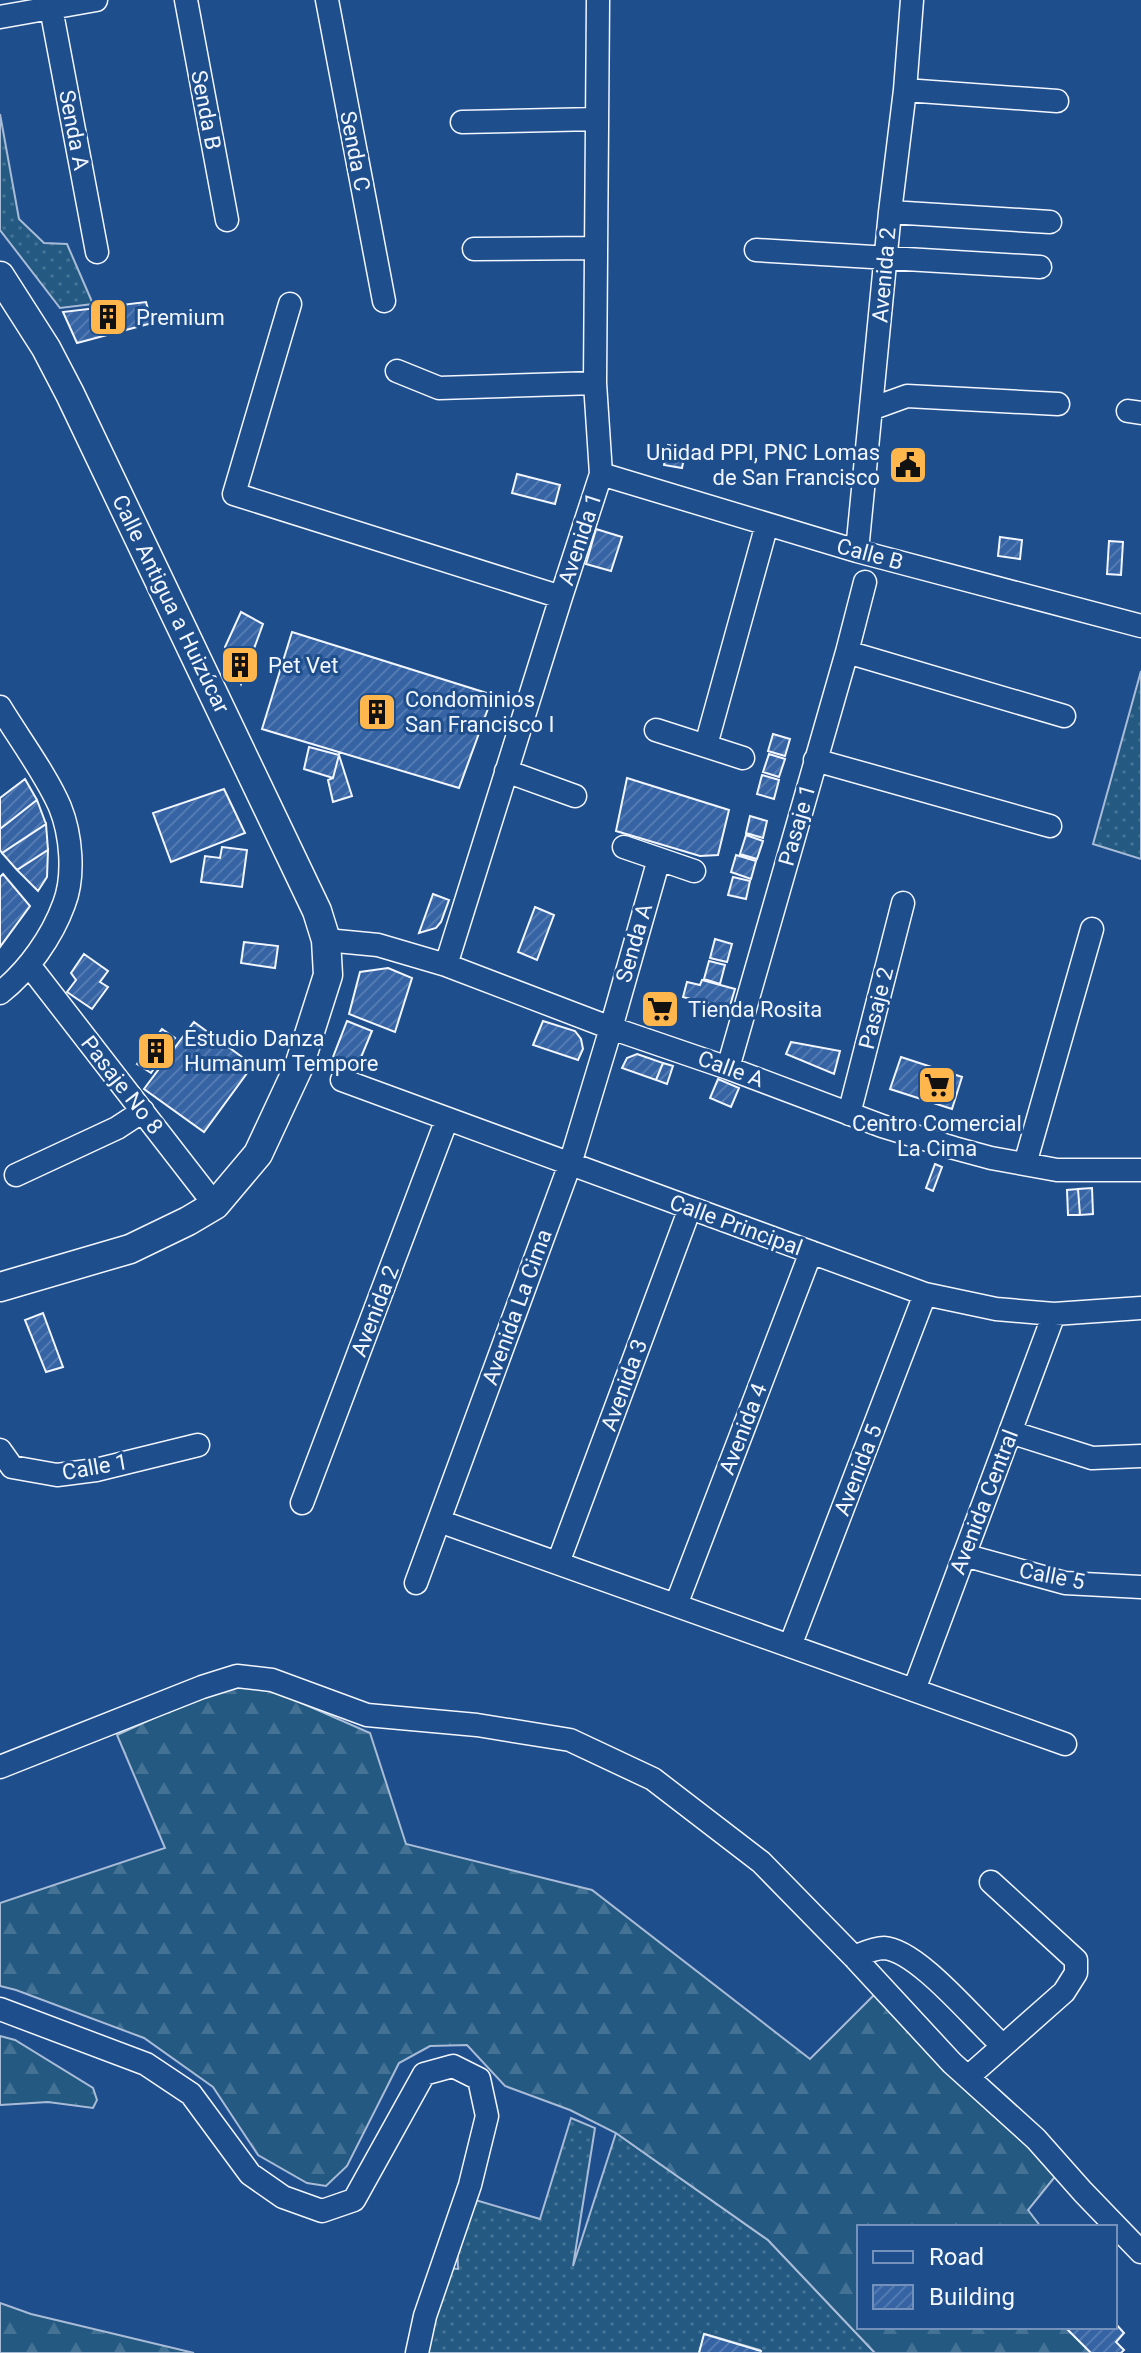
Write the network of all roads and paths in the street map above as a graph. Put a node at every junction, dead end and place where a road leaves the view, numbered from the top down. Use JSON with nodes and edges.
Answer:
{"nodes":[{"id":1,"x":96,"y":0,"type":"edge"},
{"id":2,"x":186,"y":0,"type":"edge"},
{"id":3,"x":327,"y":0,"type":"edge"},
{"id":4,"x":598,"y":0,"type":"edge"},
{"id":5,"x":912,"y":0,"type":"edge"},
{"id":6,"x":51,"y":8,"type":"junction"},
{"id":7,"x":0,"y":17,"type":"edge"},
{"id":8,"x":905,"y":90,"type":"junction"},
{"id":9,"x":1057,"y":101,"type":"dead end"},
{"id":10,"x":597,"y":119,"type":"junction"},
{"id":11,"x":462,"y":122,"type":"dead end"},
{"id":12,"x":890,"y":212,"type":"junction"},
{"id":13,"x":227,"y":220,"type":"dead end"},
{"id":14,"x":1050,"y":222,"type":"dead end"},
{"id":15,"x":596,"y":248,"type":"junction"},
{"id":16,"x":474,"y":249,"type":"dead end"},
{"id":17,"x":756,"y":250,"type":"dead end"},
{"id":18,"x":97,"y":252,"type":"dead end"},
{"id":19,"x":886,"y":257,"type":"junction"},
{"id":20,"x":1040,"y":267,"type":"dead end"},
{"id":21,"x":0,"y":276,"type":"edge"},
{"id":22,"x":384,"y":301,"type":"dead end"},
{"id":23,"x":290,"y":304,"type":"dead end"},
{"id":24,"x":397,"y":371,"type":"dead end"},
{"id":25,"x":595,"y":383,"type":"junction"},
{"id":26,"x":1058,"y":404,"type":"dead end"},
{"id":27,"x":871,"y":409,"type":"junction"},
{"id":28,"x":601,"y":474,"type":"junction"},
{"id":29,"x":767,"y":524,"type":"junction"},
{"id":30,"x":857,"y":551,"type":"junction"},
{"id":31,"x":865,"y":582,"type":"dead end"},
{"id":32,"x":561,"y":597,"type":"junction"},
{"id":33,"x":1141,"y":626,"type":"edge"},
{"id":34,"x":847,"y":652,"type":"junction"},
{"id":35,"x":0,"y":707,"type":"edge"},
{"id":36,"x":1064,"y":716,"type":"dead end"},
{"id":37,"x":656,"y":730,"type":"dead end"},
{"id":38,"x":706,"y":745,"type":"junction"},
{"id":39,"x":743,"y":758,"type":"dead end"},
{"id":40,"x":815,"y":760,"type":"junction"},
{"id":41,"x":506,"y":771,"type":"junction"},
{"id":42,"x":575,"y":796,"type":"dead end"},
{"id":43,"x":1050,"y":826,"type":"dead end"},
{"id":44,"x":624,"y":847,"type":"dead end"},
{"id":45,"x":659,"y":859,"type":"junction"},
{"id":46,"x":694,"y":871,"type":"dead end"},
{"id":47,"x":903,"y":903,"type":"dead end"},
{"id":48,"x":1092,"y":929,"type":"dead end"},
{"id":49,"x":326,"y":940,"type":"junction"},
{"id":50,"x":29,"y":965,"type":"junction"},
{"id":51,"x":446,"y":965,"type":"junction"},
{"id":52,"x":0,"y":993,"type":"edge"},
{"id":53,"x":611,"y":1028,"type":"junction"},
{"id":54,"x":728,"y":1068,"type":"junction"},
{"id":55,"x":342,"y":1080,"type":"dead end"},
{"id":56,"x":143,"y":1111,"type":"junction"},
{"id":57,"x":849,"y":1114,"type":"junction"},
{"id":58,"x":447,"y":1119,"type":"junction"},
{"id":59,"x":570,"y":1164,"type":"junction"},
{"id":60,"x":1025,"y":1164,"type":"junction"},
{"id":61,"x":1141,"y":1170,"type":"edge"},
{"id":62,"x":16,"y":1175,"type":"dead end"},
{"id":63,"x":215,"y":1205,"type":"junction"},
{"id":64,"x":690,"y":1208,"type":"junction"},
{"id":65,"x":811,"y":1252,"type":"junction"},
{"id":66,"x":0,"y":1287,"type":"edge"},
{"id":67,"x":925,"y":1294,"type":"junction"},
{"id":68,"x":1141,"y":1308,"type":"edge"},
{"id":69,"x":1054,"y":1314,"type":"junction"},
{"id":70,"x":1010,"y":1432,"type":"junction"},
{"id":71,"x":198,"y":1445,"type":"dead end"},
{"id":72,"x":0,"y":1450,"type":"edge"},
{"id":73,"x":1141,"y":1456,"type":"edge"},
{"id":74,"x":302,"y":1503,"type":"dead end"},
{"id":75,"x":439,"y":1521,"type":"junction"},
{"id":76,"x":964,"y":1555,"type":"junction"},
{"id":77,"x":558,"y":1563,"type":"junction"},
{"id":78,"x":416,"y":1583,"type":"dead end"},
{"id":79,"x":1141,"y":1587,"type":"edge"},
{"id":80,"x":676,"y":1605,"type":"junction"},
{"id":81,"x":790,"y":1646,"type":"junction"},
{"id":82,"x":914,"y":1690,"type":"junction"},
{"id":83,"x":1065,"y":1744,"type":"dead end"},
{"id":84,"x":0,"y":1767,"type":"edge"},
{"id":85,"x":991,"y":1882,"type":"dead end"},
{"id":86,"x":854,"y":1957,"type":"junction"},
{"id":87,"x":0,"y":2009,"type":"edge"},
{"id":88,"x":1003,"y":2046,"type":"junction"},
{"id":89,"x":968,"y":2077,"type":"junction"},
{"id":90,"x":1116,"y":2225,"type":"edge"},
{"id":91,"x":1117,"y":2226,"type":"edge"},
{"id":92,"x":1141,"y":2252,"type":"edge"},
{"id":93,"x":417,"y":2353,"type":"edge"}],
"edges":[{"from":1,"to":6,"type":"street"},
{"from":2,"to":13,"type":"street","name":"Senda B"},
{"from":3,"to":22,"type":"street","name":"Senda C"},
{"from":4,"to":10,"type":"street","name":"Avenida 1"},
{"from":5,"to":8,"type":"street","name":"Avenida 2"},
{"from":6,"to":7,"type":"street"},
{"from":6,"to":18,"type":"street","name":"Senda A"},
{"from":8,"to":9,"type":"street"},
{"from":8,"to":12,"type":"street","name":"Avenida 2"},
{"from":10,"to":11,"type":"street"},
{"from":10,"to":15,"type":"street","name":"Avenida 1"},
{"from":12,"to":14,"type":"street"},
{"from":12,"to":19,"type":"street","name":"Avenida 2"},
{"from":15,"to":16,"type":"street"},
{"from":15,"to":25,"type":"street","name":"Avenida 1"},
{"from":17,"to":19,"type":"street"},
{"from":19,"to":20,"type":"street"},
{"from":19,"to":27,"type":"street","name":"Avenida 2"},
{"from":21,"to":49,"type":"main road","name":"Calle Antigua a Huizúcar"},
{"from":23,"to":32,"type":"street"},
{"from":24,"to":25,"type":"street"},
{"from":25,"to":28,"type":"street","name":"Avenida 1"},
{"from":26,"to":27,"type":"street"},
{"from":27,"to":30,"type":"street","name":"Avenida 2"},
{"from":28,"to":29,"type":"street","name":"Calle B"},
{"from":28,"to":32,"type":"street","name":"Avenida 1"},
{"from":29,"to":30,"type":"street","name":"Calle B"},
{"from":29,"to":38,"type":"street"},
{"from":30,"to":33,"type":"street","name":"Calle B"},
{"from":31,"to":34,"type":"street","name":"Pasaje 1"},
{"from":32,"to":41,"type":"street","name":"Avenida 1"},
{"from":34,"to":36,"type":"street"},
{"from":34,"to":40,"type":"street","name":"Pasaje 1"},
{"from":35,"to":50,"type":"street"},
{"from":37,"to":38,"type":"street"},
{"from":38,"to":39,"type":"street"},
{"from":40,"to":43,"type":"street"},
{"from":40,"to":54,"type":"street","name":"Pasaje 1"},
{"from":41,"to":42,"type":"street"},
{"from":41,"to":51,"type":"street","name":"Avenida 1"},
{"from":44,"to":45,"type":"street"},
{"from":45,"to":46,"type":"street"},
{"from":45,"to":53,"type":"street","name":"Senda A"},
{"from":47,"to":57,"type":"street","name":"Pasaje 2"},
{"from":48,"to":60,"type":"street"},
{"from":49,"to":51,"type":"street","name":"Calle A"},
{"from":49,"to":63,"type":"main road","name":"Calle Antigua a Huizúcar"},
{"from":50,"to":52,"type":"street"},
{"from":50,"to":56,"type":"street","name":"Pasaje No 8"},
{"from":51,"to":53,"type":"street","name":"Calle A"},
{"from":53,"to":54,"type":"street","name":"Calle A"},
{"from":53,"to":59,"type":"street","name":"Avenida La Cima"},
{"from":54,"to":57,"type":"street","name":"Calle A"},
{"from":55,"to":58,"type":"street","name":"Calle Principal"},
{"from":56,"to":62,"type":"street"},
{"from":56,"to":63,"type":"street","name":"Pasaje No 8"},
{"from":57,"to":60,"type":"street","name":"Calle A"},
{"from":58,"to":59,"type":"street","name":"Calle Principal"},
{"from":58,"to":74,"type":"street","name":"Avenida 2"},
{"from":59,"to":64,"type":"street","name":"Calle Principal"},
{"from":59,"to":75,"type":"street","name":"Avenida La Cima"},
{"from":60,"to":61,"type":"street","name":"Calle A"},
{"from":63,"to":66,"type":"main road"},
{"from":64,"to":65,"type":"street","name":"Calle Principal"},
{"from":64,"to":77,"type":"street","name":"Avenida 3"},
{"from":65,"to":67,"type":"street","name":"Calle Principal"},
{"from":65,"to":80,"type":"street","name":"Avenida 4"},
{"from":67,"to":69,"type":"street","name":"Calle Principal"},
{"from":67,"to":81,"type":"street","name":"Avenida 5"},
{"from":68,"to":69,"type":"street","name":"Calle Principal"},
{"from":69,"to":70,"type":"street","name":"Avenida Central"},
{"from":70,"to":73,"type":"street"},
{"from":70,"to":76,"type":"street","name":"Avenida Central"},
{"from":71,"to":72,"type":"street","name":"Calle 1"},
{"from":75,"to":77,"type":"street"},
{"from":75,"to":78,"type":"street","name":"Avenida La Cima"},
{"from":76,"to":79,"type":"street","name":"Calle 5"},
{"from":76,"to":82,"type":"street","name":"Avenida Central"},
{"from":77,"to":80,"type":"street"},
{"from":80,"to":81,"type":"street"},
{"from":81,"to":82,"type":"street"},
{"from":82,"to":83,"type":"street"},
{"from":84,"to":86,"type":"street"},
{"from":85,"to":88,"type":"street"},
{"from":86,"to":88,"type":"street"},
{"from":86,"to":89,"type":"street"},
{"from":87,"to":93,"type":"street"},
{"from":88,"to":89,"type":"street"},
{"from":89,"to":90,"type":"street"},
{"from":91,"to":92,"type":"street"}]}
